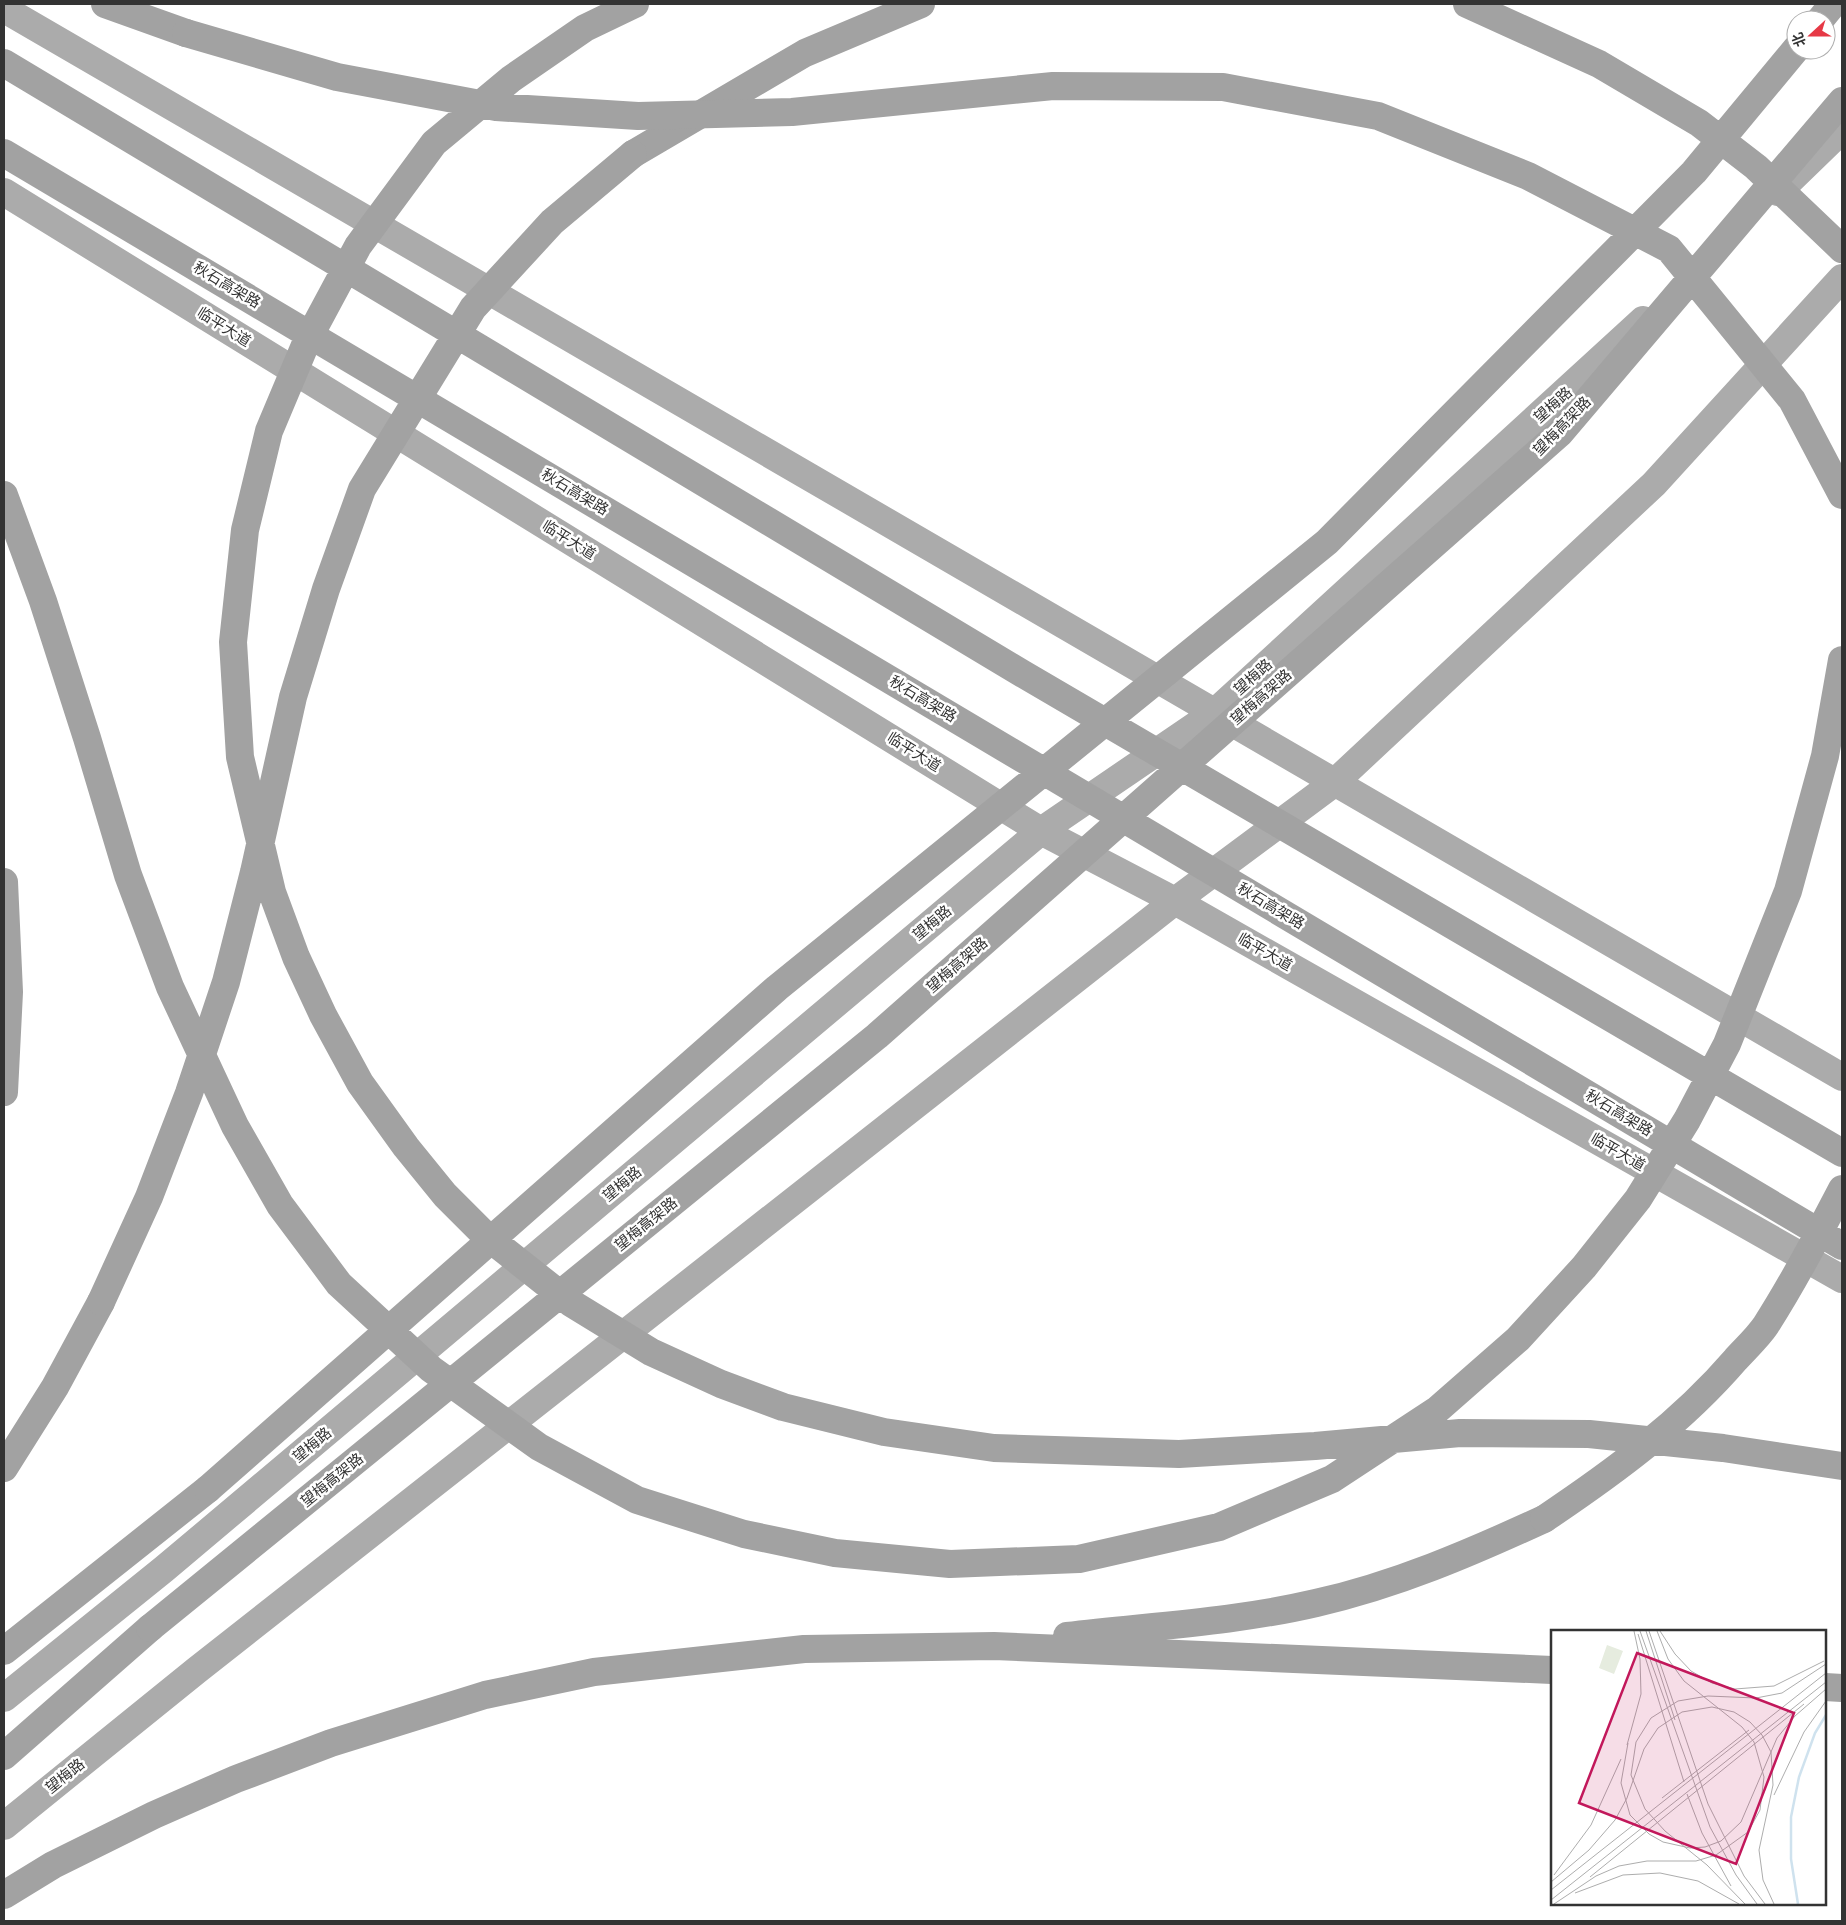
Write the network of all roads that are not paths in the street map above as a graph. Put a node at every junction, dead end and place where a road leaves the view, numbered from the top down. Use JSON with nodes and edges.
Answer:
{"nodes":[{"id":1,"x":105,"y":4,"type":"edge"},
{"id":2,"x":635,"y":4,"type":"edge"},
{"id":3,"x":921,"y":4,"type":"edge"},
{"id":4,"x":1467,"y":4,"type":"edge"},
{"id":5,"x":4,"y":9,"type":"edge"},
{"id":6,"x":1787,"y":60,"type":"edge"},
{"id":7,"x":4,"y":63,"type":"edge"},
{"id":8,"x":1842,"y":101,"type":"edge"},
{"id":9,"x":1842,"y":130,"type":"edge"},
{"id":10,"x":4,"y":153,"type":"edge"},
{"id":11,"x":4,"y":192,"type":"edge"},
{"id":12,"x":1842,"y":249,"type":"edge"},
{"id":13,"x":1842,"y":278,"type":"edge"},
{"id":14,"x":4,"y":495,"type":"edge"},
{"id":15,"x":1842,"y":495,"type":"edge"},
{"id":16,"x":1842,"y":660,"type":"edge"},
{"id":17,"x":1214,"y":713,"type":"junction"},
{"id":18,"x":1334,"y":783,"type":"junction"},
{"id":19,"x":1041,"y":830,"type":"junction"},
{"id":20,"x":4,"y":882,"type":"edge"},
{"id":21,"x":1175,"y":901,"type":"junction"},
{"id":22,"x":1842,"y":1077,"type":"edge"},
{"id":23,"x":4,"y":1092,"type":"edge"},
{"id":24,"x":1842,"y":1153,"type":"edge"},
{"id":25,"x":1842,"y":1189,"type":"edge"},
{"id":26,"x":1842,"y":1246,"type":"edge"},
{"id":27,"x":1842,"y":1279,"type":"edge"},
{"id":28,"x":1842,"y":1466,"type":"edge"},
{"id":29,"x":4,"y":1468,"type":"edge"},
{"id":30,"x":994,"y":1646,"type":"junction"},
{"id":31,"x":4,"y":1651,"type":"edge"},
{"id":32,"x":1551,"y":1670,"type":"edge"},
{"id":33,"x":1826,"y":1687,"type":"edge"},
{"id":34,"x":1842,"y":1688,"type":"edge"},
{"id":35,"x":4,"y":1698,"type":"edge"},
{"id":36,"x":4,"y":1756,"type":"edge"},
{"id":37,"x":4,"y":1826,"type":"edge"},
{"id":38,"x":4,"y":1895,"type":"edge"}],
"edges":[{"from":1,"to":15,"type":"highway","bridge":true},
{"from":2,"to":28,"type":"highway","bridge":true},
{"from":3,"to":29,"type":"highway","bridge":true},
{"from":4,"to":12,"type":"highway","bridge":true},
{"from":5,"to":17,"type":"main road"},
{"from":6,"to":31,"type":"highway","bridge":true},
{"from":7,"to":24,"type":"highway","bridge":true},
{"from":8,"to":36,"type":"highway","name":"望梅高架路","bridge":true},
{"from":9,"to":17,"type":"main road","name":"望梅路"},
{"from":10,"to":26,"type":"highway","name":"秋石高架路","bridge":true},
{"from":11,"to":19,"type":"main road","name":"临平大道"},
{"from":13,"to":18,"type":"main road","name":"望梅路"},
{"from":14,"to":16,"type":"highway","bridge":true},
{"from":17,"to":18,"type":"main road"},
{"from":17,"to":19,"type":"main road","name":"望梅路"},
{"from":18,"to":21,"type":"main road","name":"望梅路"},
{"from":18,"to":22,"type":"main road"},
{"from":19,"to":21,"type":"main road","name":"临平大道"},
{"from":19,"to":35,"type":"main road","name":"望梅路"},
{"from":20,"to":23,"type":"highway"},
{"from":21,"to":27,"type":"main road","name":"临平大道"},
{"from":21,"to":37,"type":"main road","name":"望梅路"},
{"from":25,"to":30,"type":"highway","bridge":true},
{"from":30,"to":32,"type":"highway"},
{"from":30,"to":38,"type":"highway"},
{"from":33,"to":34,"type":"highway"}]}
